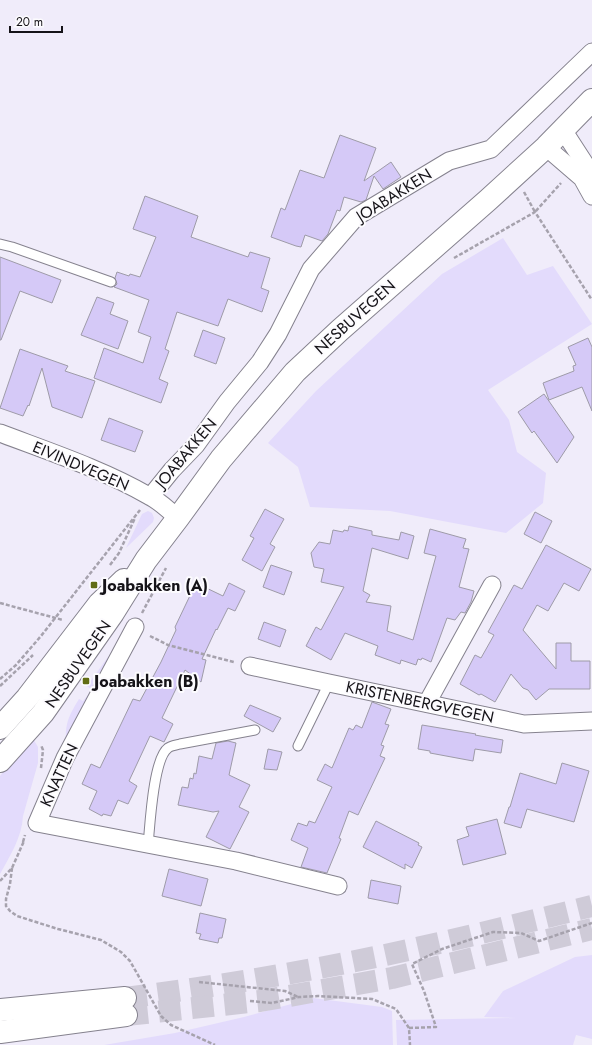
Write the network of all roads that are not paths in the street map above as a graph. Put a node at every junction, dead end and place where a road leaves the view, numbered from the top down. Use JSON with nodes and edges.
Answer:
{"nodes":[{"id":1,"x":592,"y":52,"type":"edge"},
{"id":2,"x":592,"y":100,"type":"edge"},
{"id":3,"x":563,"y":130,"type":"junction"},
{"id":4,"x":546,"y":147,"type":"junction"},
{"id":5,"x":592,"y":184,"type":"edge"},
{"id":6,"x":592,"y":196,"type":"edge"},
{"id":7,"x":0,"y":244,"type":"edge"},
{"id":8,"x":112,"y":282,"type":"dead end"},
{"id":9,"x":0,"y":433,"type":"edge"},
{"id":10,"x":151,"y":496,"type":"junction"},
{"id":11,"x":178,"y":518,"type":"junction"},
{"id":12,"x":492,"y":585,"type":"dead end"},
{"id":13,"x":106,"y":609,"type":"junction"},
{"id":14,"x":250,"y":666,"type":"road end"},
{"id":15,"x":329,"y":684,"type":"junction"},
{"id":16,"x":427,"y":703,"type":"junction"},
{"id":17,"x":592,"y":721,"type":"edge"},
{"id":18,"x":0,"y":728,"type":"edge"},
{"id":19,"x":255,"y":730,"type":"dead end"},
{"id":20,"x":298,"y":746,"type":"dead end"},
{"id":21,"x":0,"y":761,"type":"edge"},
{"id":22,"x":148,"y":845,"type":"junction"},
{"id":23,"x":338,"y":886,"type":"dead end"},
{"id":24,"x":0,"y":1010,"type":"edge"},
{"id":25,"x":0,"y":1032,"type":"edge"}],
"edges":[{"from":1,"to":10,"type":"street","name":"JOABAKKEN"},
{"from":2,"to":3,"type":"main road","name":"NESBUVEGEN"},
{"from":3,"to":4,"type":"main road","name":"NESBUVEGEN"},
{"from":3,"to":5,"type":"street"},
{"from":4,"to":6,"type":"street"},
{"from":4,"to":11,"type":"main road","name":"NESBUVEGEN"},
{"from":7,"to":8,"type":"lane"},
{"from":9,"to":10,"type":"street","name":"EIVINDVEGEN"},
{"from":10,"to":11,"type":"street","name":"EIVINDVEGEN"},
{"from":11,"to":13,"type":"main road","name":"NESBUVEGEN"},
{"from":12,"to":16,"type":"street"},
{"from":13,"to":18,"type":"main road","name":"NESBUVEGEN"},
{"from":13,"to":21,"type":"main road","name":"NESBUVEGEN"},
{"from":13,"to":22,"type":"street","name":"KNATTEN"},
{"from":14,"to":15,"type":"street","name":"KRISTENBERGVEGEN"},
{"from":15,"to":16,"type":"street","name":"KRISTENBERGVEGEN"},
{"from":15,"to":20,"type":"lane"},
{"from":16,"to":17,"type":"street","name":"KRISTENBERGVEGEN"},
{"from":19,"to":22,"type":"lane"},
{"from":22,"to":23,"type":"street","name":"KNATTEN"},
{"from":24,"to":25,"type":"main road"}]}
